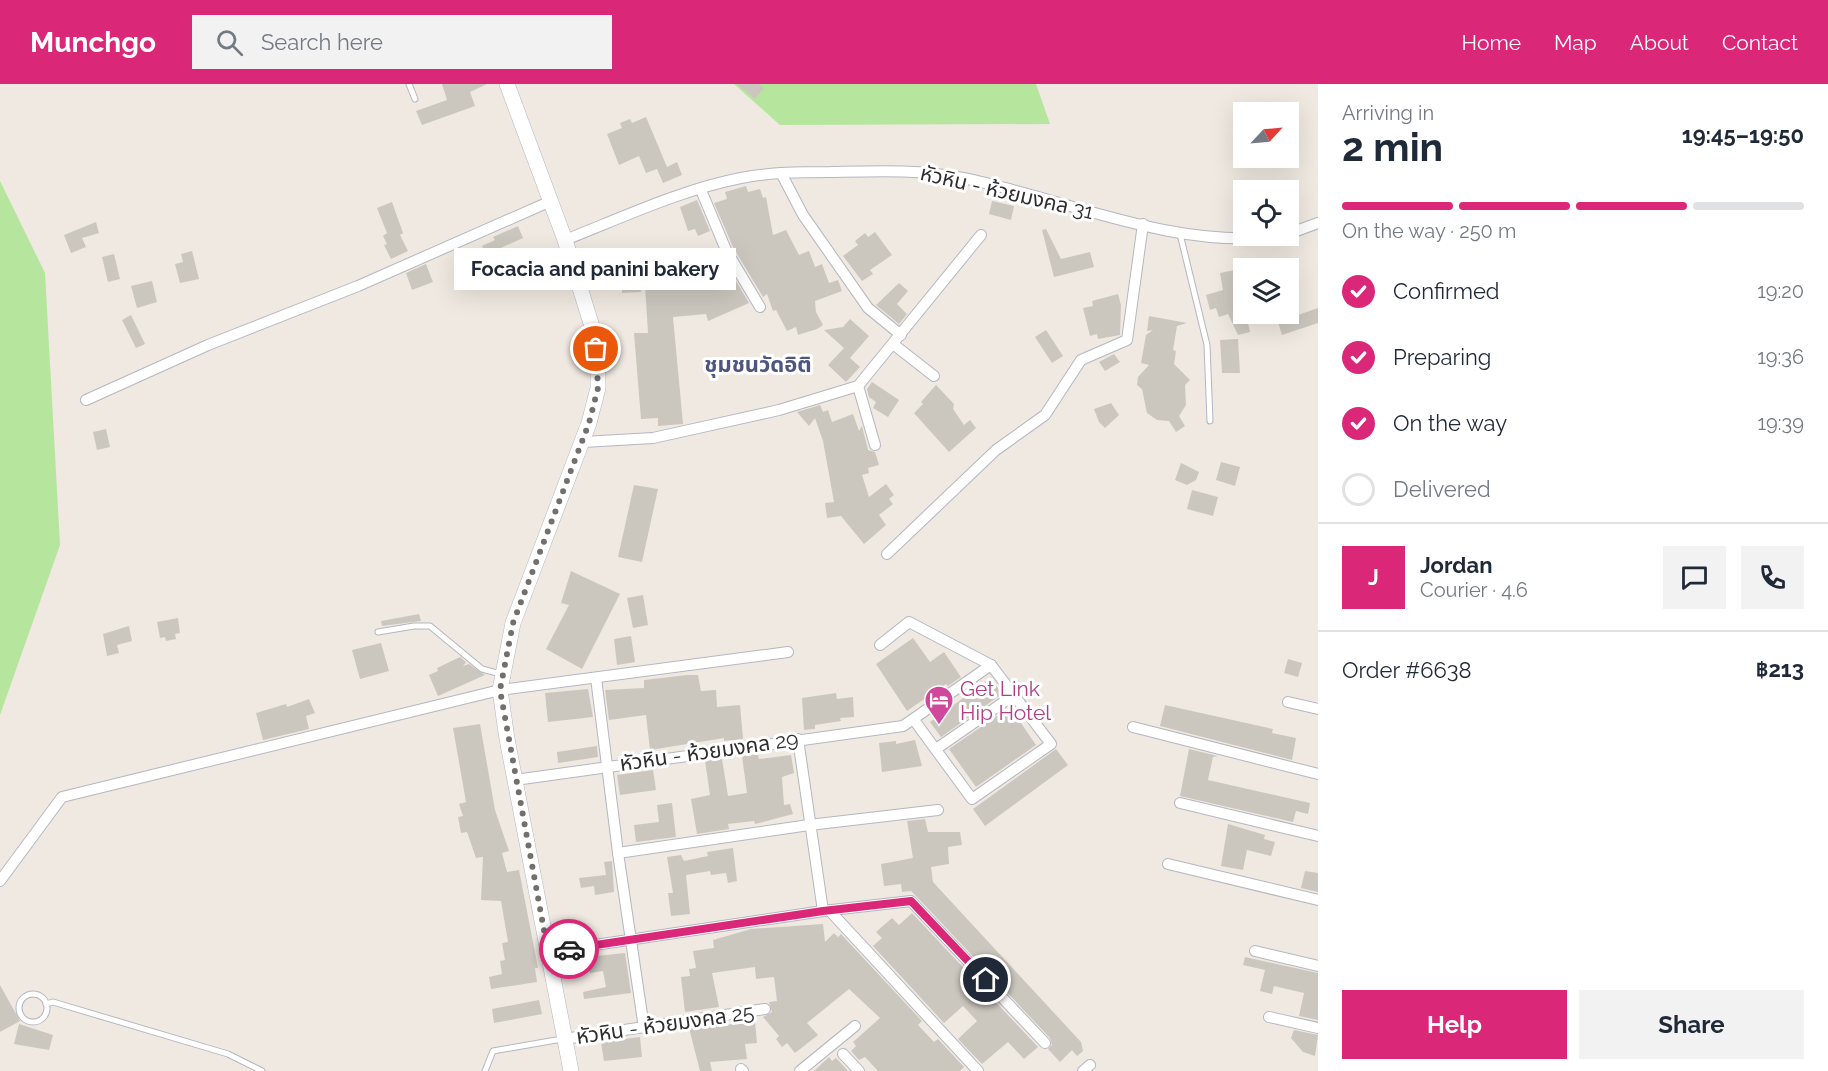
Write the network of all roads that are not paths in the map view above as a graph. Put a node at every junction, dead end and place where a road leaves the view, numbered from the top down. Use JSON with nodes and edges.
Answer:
{"nodes":[{"id":1,"x":409,"y":84,"type":"edge"},
{"id":2,"x":507,"y":84,"type":"edge"},
{"id":3,"x":415,"y":99,"type":"dead end"},
{"id":4,"x":781,"y":173,"type":"junction"},
{"id":5,"x":701,"y":189,"type":"junction"},
{"id":6,"x":552,"y":201,"type":"junction"},
{"id":7,"x":1318,"y":223,"type":"edge"},
{"id":8,"x":1143,"y":224,"type":"junction"},
{"id":9,"x":1299,"y":230,"type":"edge"},
{"id":10,"x":1180,"y":234,"type":"junction"},
{"id":11,"x":981,"y":235,"type":"dead end"},
{"id":12,"x":1233,"y":239,"type":"edge"},
{"id":13,"x":565,"y":240,"type":"junction"},
{"id":14,"x":760,"y":307,"type":"dead end"},
{"id":15,"x":897,"y":340,"type":"junction"},
{"id":16,"x":934,"y":376,"type":"dead end"},
{"id":17,"x":858,"y":386,"type":"junction"},
{"id":18,"x":86,"y":400,"type":"dead end"},
{"id":19,"x":1210,"y":420,"type":"dead end"},
{"id":20,"x":583,"y":442,"type":"junction"},
{"id":21,"x":874,"y":445,"type":"dead end"},
{"id":22,"x":887,"y":554,"type":"dead end"},
{"id":23,"x":378,"y":632,"type":"dead end"},
{"id":24,"x":880,"y":645,"type":"dead end"},
{"id":25,"x":788,"y":652,"type":"dead end"},
{"id":26,"x":990,"y":665,"type":"junction"},
{"id":27,"x":502,"y":674,"type":"junction"},
{"id":28,"x":596,"y":678,"type":"junction"},
{"id":29,"x":500,"y":690,"type":"junction"},
{"id":30,"x":1014,"y":695,"type":"junction"},
{"id":31,"x":1288,"y":702,"type":"dead end"},
{"id":32,"x":1318,"y":710,"type":"edge"},
{"id":33,"x":914,"y":720,"type":"junction"},
{"id":34,"x":1133,"y":727,"type":"dead end"},
{"id":35,"x":798,"y":739,"type":"junction"},
{"id":36,"x":936,"y":749,"type":"junction"},
{"id":37,"x":606,"y":765,"type":"junction"},
{"id":38,"x":1318,"y":774,"type":"edge"},
{"id":39,"x":515,"y":780,"type":"junction"},
{"id":40,"x":1180,"y":803,"type":"dead end"},
{"id":41,"x":938,"y":810,"type":"dead end"},
{"id":42,"x":809,"y":825,"type":"junction"},
{"id":43,"x":1318,"y":836,"type":"edge"},
{"id":44,"x":618,"y":853,"type":"junction"},
{"id":45,"x":1168,"y":864,"type":"dead end"},
{"id":46,"x":0,"y":881,"type":"edge"},
{"id":47,"x":1318,"y":900,"type":"edge"},
{"id":48,"x":826,"y":911,"type":"junction"},
{"id":49,"x":631,"y":939,"type":"junction"},
{"id":50,"x":1255,"y":951,"type":"dead end"},
{"id":51,"x":548,"y":952,"type":"junction"},
{"id":52,"x":1318,"y":966,"type":"edge"},
{"id":53,"x":46,"y":1004,"type":"junction"},
{"id":54,"x":765,"y":1009,"type":"dead end"},
{"id":55,"x":1269,"y":1017,"type":"dead end"},
{"id":56,"x":855,"y":1026,"type":"dead end"},
{"id":57,"x":644,"y":1028,"type":"junction"},
{"id":58,"x":1318,"y":1028,"type":"edge"},
{"id":59,"x":564,"y":1039,"type":"junction"},
{"id":60,"x":1045,"y":1043,"type":"dead end"},
{"id":61,"x":843,"y":1054,"type":"dead end"},
{"id":62,"x":262,"y":1071,"type":"edge"},
{"id":63,"x":485,"y":1071,"type":"edge"},
{"id":64,"x":570,"y":1071,"type":"edge"},
{"id":65,"x":801,"y":1071,"type":"edge"},
{"id":66,"x":859,"y":1071,"type":"edge"},
{"id":67,"x":978,"y":1071,"type":"edge"}],
"edges":[{"from":1,"to":3,"type":"lane"},
{"from":2,"to":6,"type":"main road"},
{"from":4,"to":5,"type":"street","name":"หัวหิน - ห้วยมงคล 31"},
{"from":4,"to":8,"type":"street","name":"หัวหิน - ห้วยมงคล 31"},
{"from":4,"to":15,"type":"street"},
{"from":5,"to":13,"type":"street","name":"หัวหิน - ห้วยมงคล 31"},
{"from":5,"to":14,"type":"street"},
{"from":6,"to":13,"type":"main road"},
{"from":6,"to":18,"type":"street"},
{"from":7,"to":9,"type":"street"},
{"from":8,"to":10,"type":"street","name":"หัวหิน - ห้วยมงคล 31"},
{"from":8,"to":22,"type":"street"},
{"from":10,"to":12,"type":"street","name":"หัวหิน - ห้วยมงคล 31"},
{"from":10,"to":19,"type":"lane"},
{"from":11,"to":15,"type":"street"},
{"from":13,"to":20,"type":"main road"},
{"from":15,"to":16,"type":"street"},
{"from":15,"to":17,"type":"street"},
{"from":17,"to":20,"type":"street"},
{"from":17,"to":21,"type":"street"},
{"from":20,"to":27,"type":"main road"},
{"from":23,"to":27,"type":"lane"},
{"from":24,"to":26,"type":"street"},
{"from":25,"to":28,"type":"street"},
{"from":26,"to":30,"type":"street"},
{"from":26,"to":33,"type":"street"},
{"from":27,"to":29,"type":"main road"},
{"from":28,"to":29,"type":"street"},
{"from":28,"to":37,"type":"street"},
{"from":29,"to":39,"type":"main road"},
{"from":29,"to":46,"type":"street"},
{"from":30,"to":36,"type":"street"},
{"from":30,"to":36,"type":"street"},
{"from":31,"to":32,"type":"street"},
{"from":33,"to":35,"type":"street","name":"หัวหิน - ห้วยมงคล 29"},
{"from":33,"to":36,"type":"street"},
{"from":34,"to":38,"type":"street"},
{"from":35,"to":37,"type":"street","name":"หัวหิน - ห้วยมงคล 29"},
{"from":35,"to":42,"type":"street"},
{"from":37,"to":39,"type":"street","name":"หัวหิน - ห้วยมงคล 29"},
{"from":37,"to":44,"type":"street"},
{"from":39,"to":51,"type":"main road"},
{"from":40,"to":43,"type":"street"},
{"from":41,"to":42,"type":"street"},
{"from":42,"to":44,"type":"street"},
{"from":42,"to":48,"type":"street"},
{"from":44,"to":49,"type":"street"},
{"from":45,"to":47,"type":"street"},
{"from":48,"to":49,"type":"street"},
{"from":48,"to":60,"type":"street"},
{"from":48,"to":67,"type":"street"},
{"from":49,"to":51,"type":"street"},
{"from":49,"to":57,"type":"street"},
{"from":50,"to":52,"type":"street"},
{"from":51,"to":59,"type":"main road"},
{"from":53,"to":53,"type":"lane"},
{"from":53,"to":62,"type":"lane"},
{"from":54,"to":57,"type":"street","name":"หัวหิน - ห้วยมงคล 25"},
{"from":55,"to":58,"type":"street"},
{"from":56,"to":65,"type":"street"},
{"from":57,"to":59,"type":"street","name":"หัวหิน - ห้วยมงคล 25"},
{"from":59,"to":63,"type":"lane"},
{"from":59,"to":64,"type":"main road"},
{"from":61,"to":66,"type":"street"}]}
